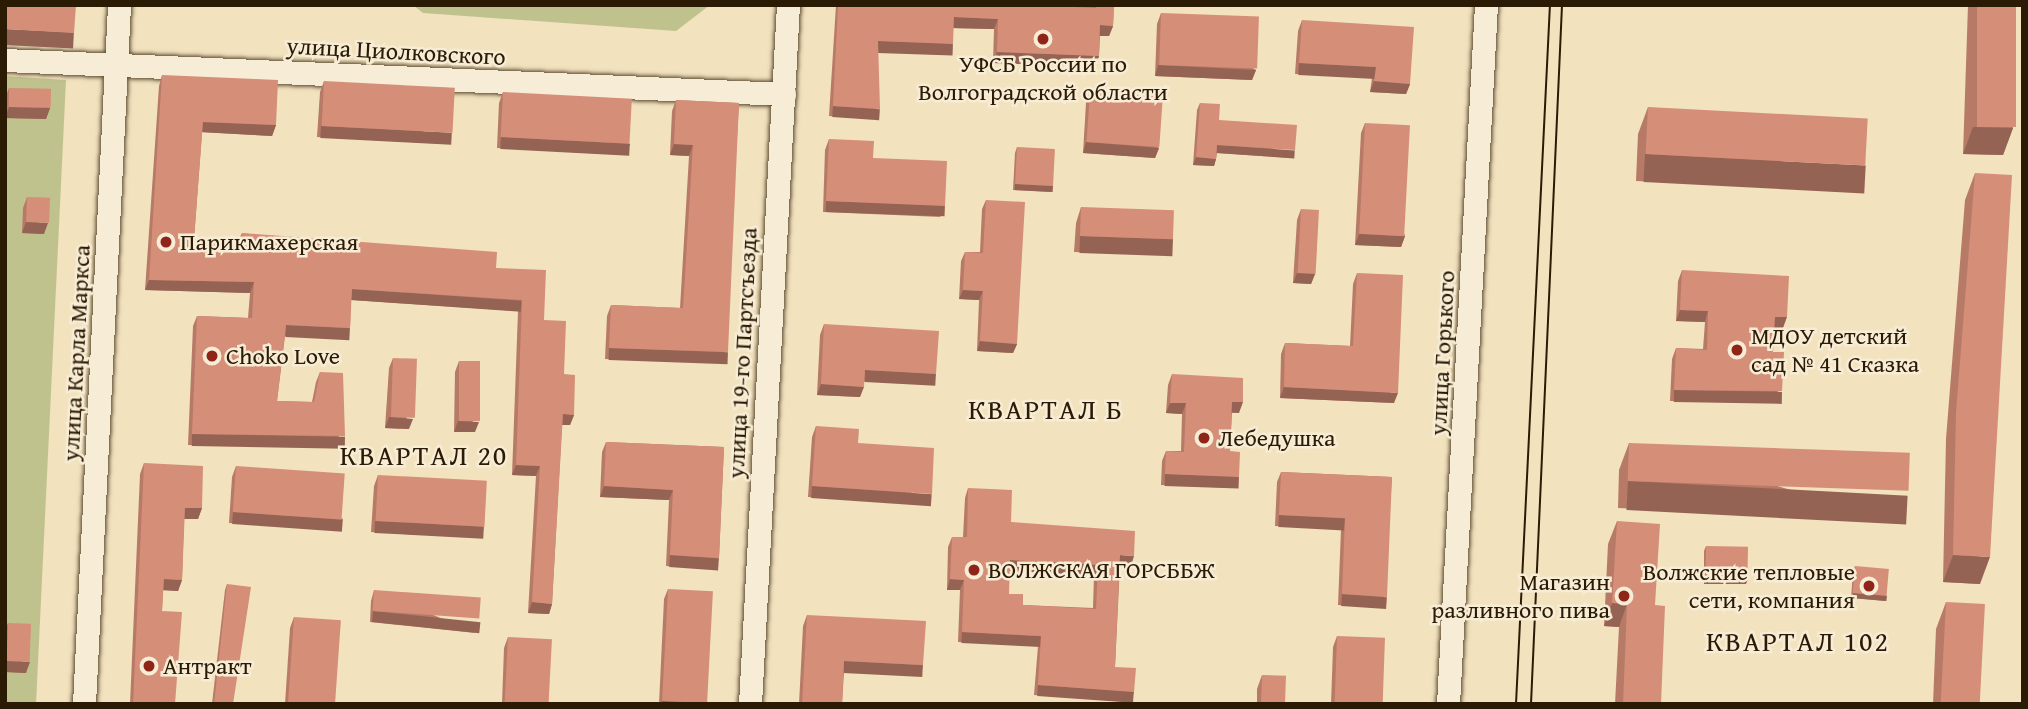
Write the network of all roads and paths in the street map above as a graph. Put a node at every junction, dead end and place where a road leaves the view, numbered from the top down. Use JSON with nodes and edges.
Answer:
{"nodes":[{"id":1,"x":120,"y":5,"type":"edge"},
{"id":2,"x":788,"y":5,"type":"edge"},
{"id":3,"x":1486,"y":5,"type":"edge"},
{"id":4,"x":5,"y":60,"type":"edge"},
{"id":5,"x":117,"y":64,"type":"junction"},
{"id":6,"x":784,"y":94,"type":"junction"},
{"id":7,"x":84,"y":704,"type":"edge"},
{"id":8,"x":750,"y":704,"type":"edge"},
{"id":9,"x":1448,"y":704,"type":"edge"}],
"edges":[{"from":1,"to":5,"type":"street","name":"улица Карла Маркса"},
{"from":2,"to":6,"type":"street","name":"улица 19-го Партсъезда"},
{"from":3,"to":9,"type":"street","name":"улица Горького"},
{"from":4,"to":5,"type":"street","name":"улица Циолковского"},
{"from":5,"to":6,"type":"street","name":"улица Циолковского"},
{"from":5,"to":7,"type":"street","name":"улица Карла Маркса"},
{"from":6,"to":8,"type":"street","name":"улица 19-го Партсъезда"}]}
